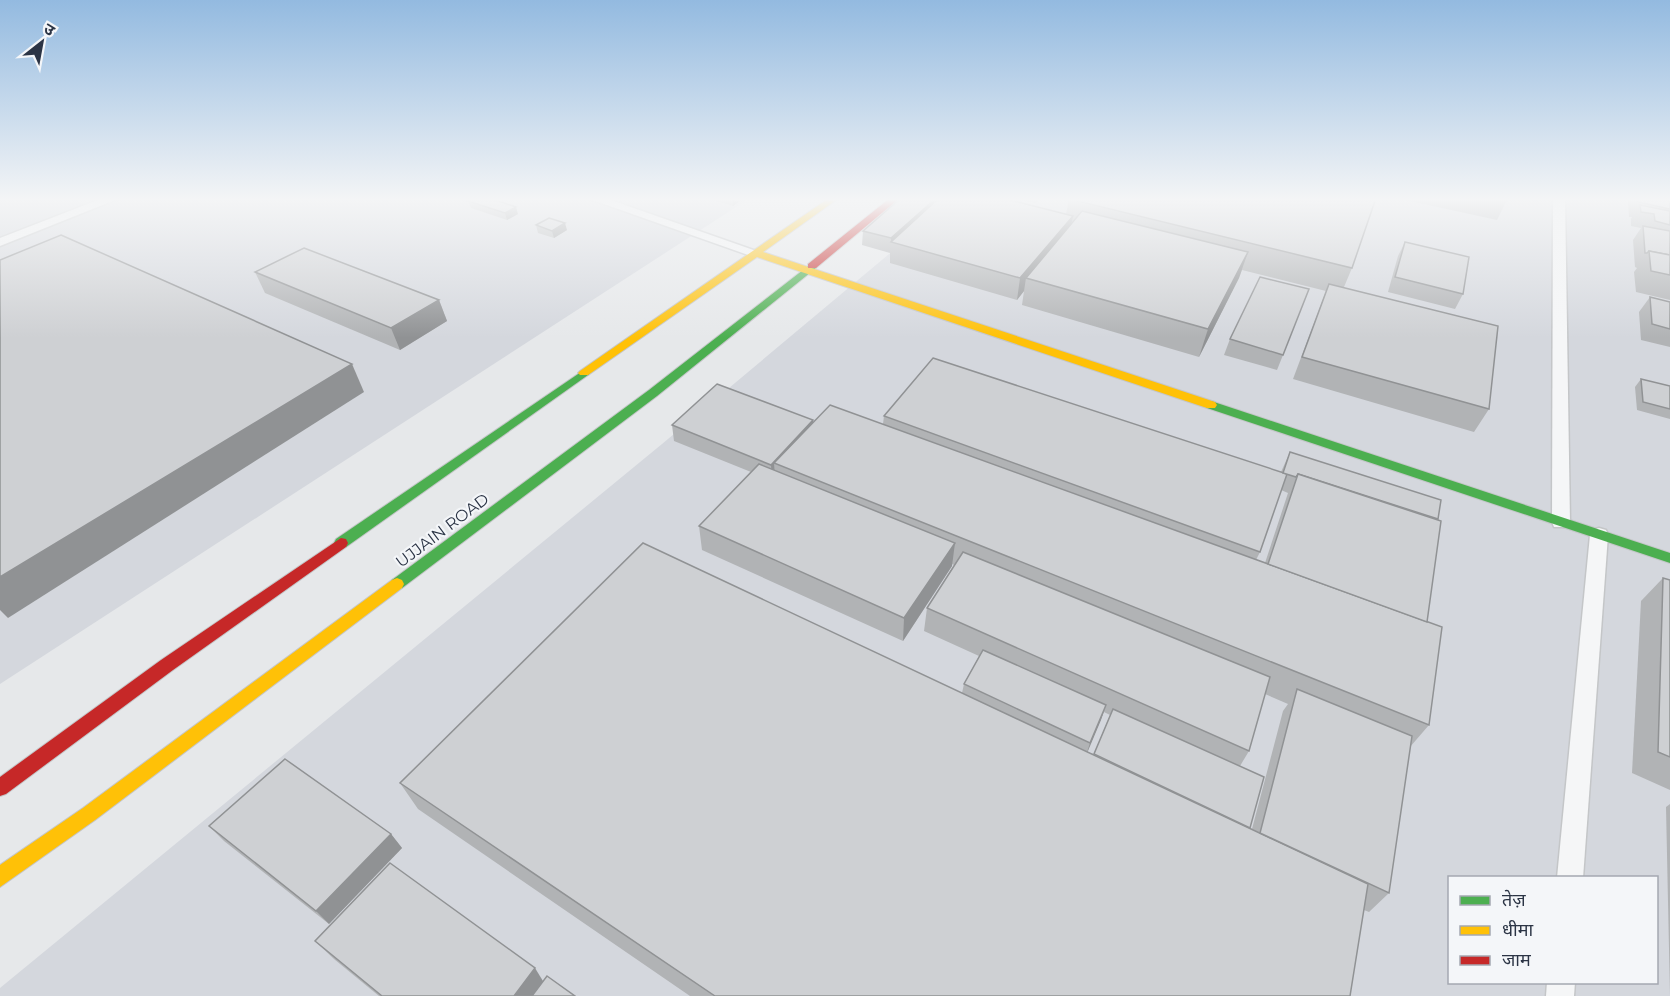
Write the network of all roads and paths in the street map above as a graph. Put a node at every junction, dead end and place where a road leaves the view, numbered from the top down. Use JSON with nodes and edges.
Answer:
{"nodes":[{"id":1,"x":731,"y":244,"type":"edge"},
{"id":2,"x":768,"y":244,"type":"edge"},
{"id":3,"x":839,"y":244,"type":"edge"},
{"id":4,"x":1558,"y":244,"type":"edge"},
{"id":5,"x":756,"y":253,"type":"junction"},
{"id":6,"x":807,"y":270,"type":"junction"},
{"id":7,"x":1561,"y":522,"type":"junction"},
{"id":8,"x":1599,"y":535,"type":"junction"},
{"id":9,"x":1670,"y":558,"type":"edge"},
{"id":10,"x":0,"y":788,"type":"edge"},
{"id":11,"x":1570,"y":876,"type":"edge"},
{"id":12,"x":0,"y":877,"type":"edge"}],
"edges":[{"from":1,"to":5,"type":"lane"},
{"from":2,"to":5,"type":"main road"},
{"from":3,"to":6,"type":"main road","name":"UJJAIN ROAD"},
{"from":4,"to":7,"type":"lane"},
{"from":5,"to":6,"type":"main road"},
{"from":5,"to":10,"type":"main road"},
{"from":6,"to":7,"type":"main road"},
{"from":6,"to":12,"type":"main road","name":"UJJAIN ROAD"},
{"from":7,"to":8,"type":"main road"},
{"from":8,"to":9,"type":"main road"},
{"from":8,"to":11,"type":"lane"}]}
